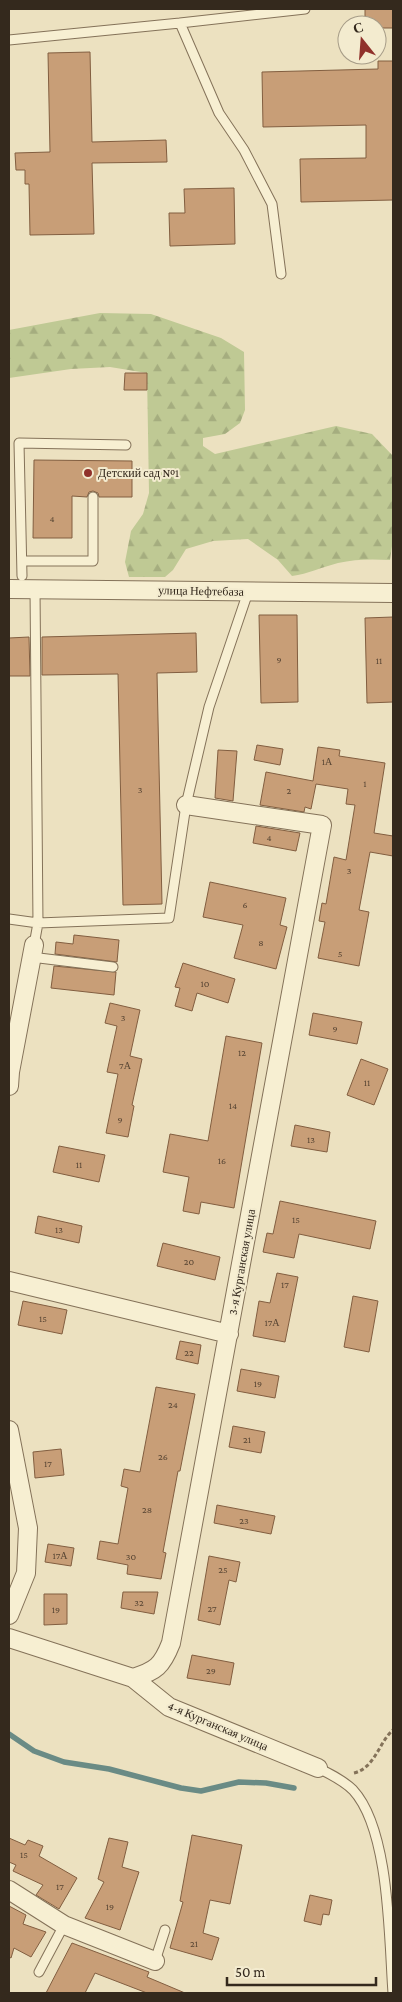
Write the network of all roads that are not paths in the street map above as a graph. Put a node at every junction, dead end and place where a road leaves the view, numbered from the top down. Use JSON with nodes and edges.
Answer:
{"nodes":[{"id":1,"x":305,"y":9,"type":"edge"},
{"id":2,"x":180,"y":23,"type":"junction"},
{"id":3,"x":9,"y":40,"type":"edge"},
{"id":4,"x":281,"y":274,"type":"dead end"},
{"id":5,"x":126,"y":446,"type":"dead end"},
{"id":6,"x":93,"y":497,"type":"dead end"},
{"id":7,"x":22,"y":560,"type":"junction"},
{"id":8,"x":22,"y":576,"type":"dead end"},
{"id":9,"x":9,"y":589,"type":"edge"},
{"id":10,"x":35,"y":589,"type":"junction"},
{"id":11,"x":248,"y":592,"type":"junction"},
{"id":12,"x":393,"y":593,"type":"edge"},
{"id":13,"x":186,"y":805,"type":"junction"},
{"id":14,"x":9,"y":919,"type":"edge"},
{"id":15,"x":38,"y":923,"type":"junction"},
{"id":16,"x":33,"y":951,"type":"junction"},
{"id":17,"x":112,"y":967,"type":"dead end"},
{"id":18,"x":9,"y":1076,"type":"edge"},
{"id":19,"x":9,"y":1281,"type":"edge"},
{"id":20,"x":228,"y":1334,"type":"junction"},
{"id":21,"x":9,"y":1430,"type":"edge"},
{"id":22,"x":9,"y":1615,"type":"edge"},
{"id":23,"x":9,"y":1638,"type":"edge"},
{"id":24,"x":133,"y":1678,"type":"junction"},
{"id":25,"x":318,"y":1768,"type":"joint"},
{"id":26,"x":9,"y":1890,"type":"edge"},
{"id":27,"x":64,"y":1925,"type":"junction"},
{"id":28,"x":165,"y":1930,"type":"dead end"},
{"id":29,"x":155,"y":1961,"type":"joint"},
{"id":30,"x":38,"y":1972,"type":"dead end"},
{"id":31,"x":393,"y":1993,"type":"edge"}],
"edges":[{"from":1,"to":2,"type":"lane"},
{"from":2,"to":3,"type":"lane"},
{"from":2,"to":4,"type":"lane"},
{"from":5,"to":7,"type":"lane"},
{"from":6,"to":7,"type":"lane"},
{"from":7,"to":8,"type":"lane"},
{"from":9,"to":10,"type":"street","name":"улица Нефтебаза"},
{"from":10,"to":11,"type":"street","name":"улица Нефтебаза"},
{"from":10,"to":15,"type":"lane"},
{"from":11,"to":12,"type":"street","name":"улица Нефтебаза"},
{"from":11,"to":13,"type":"lane"},
{"from":13,"to":15,"type":"lane"},
{"from":13,"to":20,"type":"street","name":"3-я Курганская улица"},
{"from":14,"to":15,"type":"lane"},
{"from":15,"to":16,"type":"lane"},
{"from":16,"to":17,"type":"lane"},
{"from":16,"to":18,"type":"street"},
{"from":19,"to":20,"type":"street"},
{"from":20,"to":24,"type":"street","name":"3-я Курганская улица"},
{"from":21,"to":22,"type":"street"},
{"from":23,"to":24,"type":"street","name":"4-я Курганская улица"},
{"from":24,"to":25,"type":"street","name":"4-я Курганская улица"},
{"from":25,"to":31,"type":"lane"},
{"from":26,"to":27,"type":"street"},
{"from":27,"to":29,"type":"street"},
{"from":27,"to":30,"type":"lane"},
{"from":28,"to":29,"type":"lane"}]}
